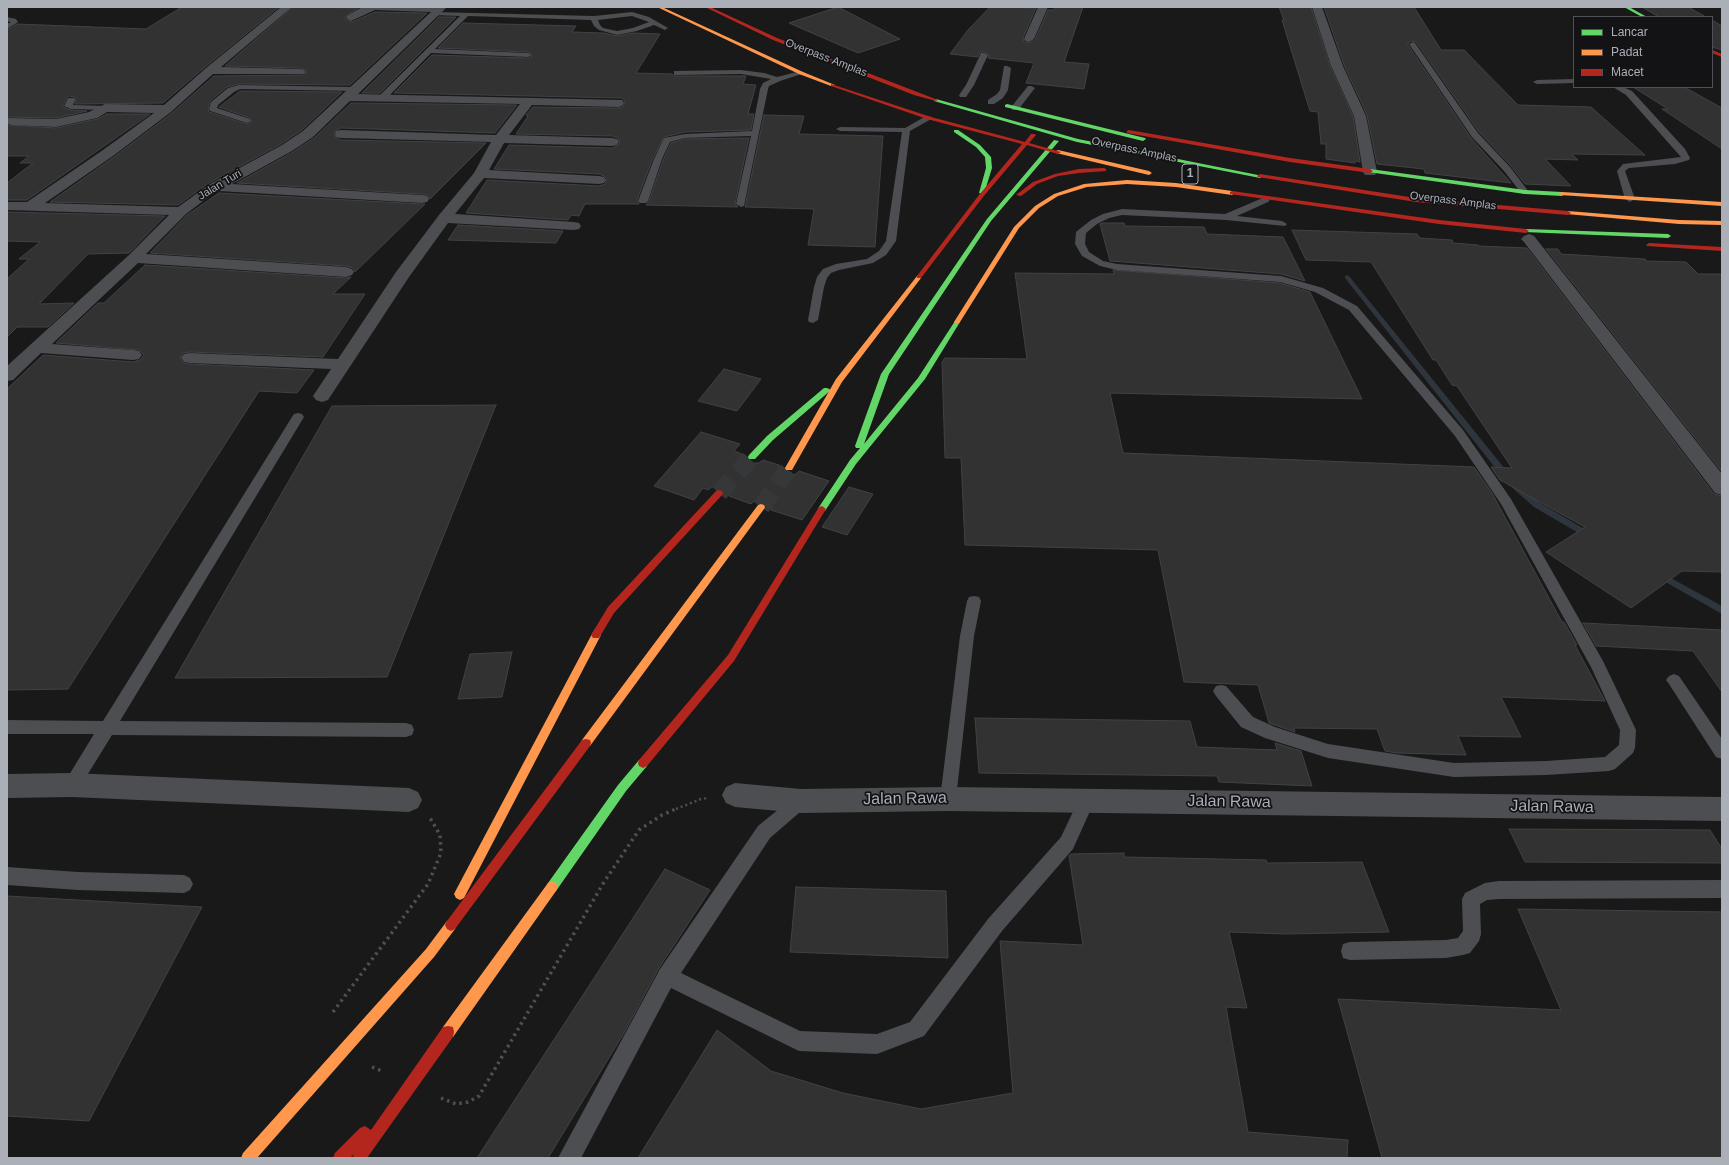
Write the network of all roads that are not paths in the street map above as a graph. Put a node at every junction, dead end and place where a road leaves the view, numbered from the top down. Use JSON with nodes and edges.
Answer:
{"nodes":[{"id":1,"x":287,"y":7,"type":"edge"},
{"id":2,"x":660,"y":7,"type":"edge"},
{"id":3,"x":707,"y":7,"type":"edge"},
{"id":4,"x":728,"y":7,"type":"edge"},
{"id":5,"x":1043,"y":7,"type":"edge"},
{"id":6,"x":1317,"y":7,"type":"edge"},
{"id":7,"x":1626,"y":7,"type":"edge"},
{"id":8,"x":438,"y":10,"type":"edge"},
{"id":9,"x":466,"y":14,"type":"junction"},
{"id":10,"x":1643,"y":16,"type":"edge"},
{"id":11,"x":351,"y":18,"type":"dead end"},
{"id":12,"x":594,"y":18,"type":"junction"},
{"id":13,"x":7,"y":19,"type":"edge"},
{"id":14,"x":654,"y":22,"type":"junction"},
{"id":15,"x":7,"y":27,"type":"edge"},
{"id":16,"x":665,"y":28,"type":"dead end"},
{"id":17,"x":726,"y":28,"type":"dead end"},
{"id":18,"x":1029,"y":39,"type":"dead end"},
{"id":19,"x":1413,"y":44,"type":"dead end"},
{"id":20,"x":430,"y":51,"type":"junction"},
{"id":21,"x":778,"y":52,"type":"dead end"},
{"id":22,"x":1713,"y":52,"type":"edge"},
{"id":23,"x":528,"y":55,"type":"dead end"},
{"id":24,"x":984,"y":55,"type":"dead end"},
{"id":25,"x":1722,"y":56,"type":"edge"},
{"id":26,"x":863,"y":63,"type":"dead end"},
{"id":27,"x":1007,"y":68,"type":"dead end"},
{"id":28,"x":210,"y":70,"type":"junction"},
{"id":29,"x":300,"y":72,"type":"dead end"},
{"id":30,"x":677,"y":73,"type":"dead end"},
{"id":31,"x":801,"y":73,"type":"junction"},
{"id":32,"x":777,"y":79,"type":"junction"},
{"id":33,"x":1573,"y":81,"type":"edge"},
{"id":34,"x":1537,"y":82,"type":"dead end"},
{"id":35,"x":868,"y":87,"type":"dead end"},
{"id":36,"x":1031,"y":88,"type":"dead end"},
{"id":37,"x":1619,"y":88,"type":"edge"},
{"id":38,"x":351,"y":93,"type":"junction"},
{"id":39,"x":963,"y":95,"type":"dead end"},
{"id":40,"x":382,"y":98,"type":"junction"},
{"id":41,"x":71,"y":100,"type":"dead end"},
{"id":42,"x":987,"y":101,"type":"joint"},
{"id":43,"x":528,"y":102,"type":"junction"},
{"id":44,"x":618,"y":104,"type":"dead end"},
{"id":45,"x":105,"y":108,"type":"junction"},
{"id":46,"x":1015,"y":108,"type":"junction"},
{"id":47,"x":167,"y":109,"type":"junction"},
{"id":48,"x":1046,"y":116,"type":"junction"},
{"id":49,"x":929,"y":118,"type":"junction"},
{"id":50,"x":12,"y":121,"type":"dead end"},
{"id":51,"x":247,"y":121,"type":"dead end"},
{"id":52,"x":1072,"y":122,"type":"junction"},
{"id":53,"x":944,"y":123,"type":"junction"},
{"id":54,"x":1092,"y":126,"type":"junction"},
{"id":55,"x":840,"y":129,"type":"dead end"},
{"id":56,"x":906,"y":130,"type":"junction"},
{"id":57,"x":755,"y":133,"type":"junction"},
{"id":58,"x":341,"y":134,"type":"dead end"},
{"id":59,"x":499,"y":139,"type":"junction"},
{"id":60,"x":612,"y":142,"type":"dead end"},
{"id":61,"x":1026,"y":145,"type":"junction"},
{"id":62,"x":1048,"y":150,"type":"junction"},
{"id":63,"x":1153,"y":166,"type":"dead end"},
{"id":64,"x":1143,"y":172,"type":"junction"},
{"id":65,"x":1370,"y":172,"type":"junction"},
{"id":66,"x":480,"y":174,"type":"junction"},
{"id":67,"x":600,"y":180,"type":"dead end"},
{"id":68,"x":215,"y":187,"type":"junction"},
{"id":69,"x":1524,"y":192,"type":"junction"},
{"id":70,"x":981,"y":196,"type":"junction"},
{"id":71,"x":1333,"y":197,"type":"dead end"},
{"id":72,"x":422,"y":199,"type":"dead end"},
{"id":73,"x":1630,"y":199,"type":"junction"},
{"id":74,"x":1265,"y":200,"type":"junction"},
{"id":75,"x":643,"y":201,"type":"dead end"},
{"id":76,"x":741,"y":204,"type":"dead end"},
{"id":77,"x":1722,"y":204,"type":"edge"},
{"id":78,"x":7,"y":206,"type":"edge"},
{"id":79,"x":30,"y":207,"type":"junction"},
{"id":80,"x":181,"y":211,"type":"junction"},
{"id":81,"x":1442,"y":212,"type":"dead end"},
{"id":82,"x":1722,"y":212,"type":"edge"},
{"id":83,"x":1226,"y":217,"type":"junction"},
{"id":84,"x":444,"y":218,"type":"junction"},
{"id":85,"x":989,"y":220,"type":"junction"},
{"id":86,"x":1510,"y":220,"type":"dead end"},
{"id":87,"x":1722,"y":223,"type":"edge"},
{"id":88,"x":1282,"y":224,"type":"dead end"},
{"id":89,"x":574,"y":226,"type":"dead end"},
{"id":90,"x":1529,"y":239,"type":"junction"},
{"id":91,"x":1606,"y":243,"type":"dead end"},
{"id":92,"x":1636,"y":245,"type":"dead end"},
{"id":93,"x":1722,"y":249,"type":"edge"},
{"id":94,"x":134,"y":258,"type":"junction"},
{"id":95,"x":346,"y":272,"type":"dead end"},
{"id":96,"x":813,"y":320,"type":"dead end"},
{"id":97,"x":37,"y":348,"type":"junction"},
{"id":98,"x":133,"y":355,"type":"dead end"},
{"id":99,"x":190,"y":358,"type":"dead end"},
{"id":100,"x":343,"y":364,"type":"junction"},
{"id":101,"x":7,"y":376,"type":"edge"},
{"id":102,"x":839,"y":381,"type":"junction"},
{"id":103,"x":322,"y":396,"type":"dead end"},
{"id":104,"x":298,"y":417,"type":"dead end"},
{"id":105,"x":752,"y":457,"type":"tunnel mouth"},
{"id":106,"x":853,"y":462,"type":"junction"},
{"id":107,"x":788,"y":468,"type":"tunnel mouth"},
{"id":108,"x":1722,"y":488,"type":"edge"},
{"id":109,"x":719,"y":493,"type":"tunnel mouth"},
{"id":110,"x":761,"y":507,"type":"tunnel mouth"},
{"id":111,"x":974,"y":601,"type":"dead end"},
{"id":112,"x":1674,"y":680,"type":"dead end"},
{"id":113,"x":1221,"y":691,"type":"dead end"},
{"id":114,"x":7,"y":727,"type":"edge"},
{"id":115,"x":108,"y":727,"type":"junction"},
{"id":116,"x":406,"y":730,"type":"dead end"},
{"id":117,"x":1722,"y":752,"type":"edge"},
{"id":118,"x":72,"y":785,"type":"junction"},
{"id":119,"x":7,"y":786,"type":"edge"},
{"id":120,"x":735,"y":795,"type":"road end"},
{"id":121,"x":948,"y":799,"type":"junction"},
{"id":122,"x":409,"y":800,"type":"road end"},
{"id":123,"x":1087,"y":800,"type":"junction"},
{"id":124,"x":801,"y":801,"type":"junction"},
{"id":125,"x":1722,"y":809,"type":"edge"},
{"id":126,"x":7,"y":876,"type":"edge"},
{"id":127,"x":184,"y":884,"type":"dead end"},
{"id":128,"x":1722,"y":889,"type":"edge"},
{"id":129,"x":1350,"y":951,"type":"dead end"},
{"id":130,"x":430,"y":953,"type":"junction"},
{"id":131,"x":666,"y":976,"type":"junction"},
{"id":132,"x":402,"y":1098,"type":"junction"},
{"id":133,"x":248,"y":1158,"type":"edge"},
{"id":134,"x":340,"y":1158,"type":"edge"},
{"id":135,"x":359,"y":1158,"type":"edge"},
{"id":136,"x":569,"y":1158,"type":"edge"}],
"edges":[{"from":1,"to":28,"type":"street"},
{"from":2,"to":31,"type":"main road"},
{"from":3,"to":87,"type":"main road","name":"Overpass Amplas","number":"1"},
{"from":4,"to":26,"type":"main road"},
{"from":5,"to":18,"type":"street"},
{"from":6,"to":65,"type":"street"},
{"from":7,"to":10,"type":"main road"},
{"from":8,"to":9,"type":"lane"},
{"from":8,"to":11,"type":"street"},
{"from":8,"to":38,"type":"street","name":"Jalan Turi"},
{"from":9,"to":12,"type":"lane"},
{"from":9,"to":20,"type":"lane"},
{"from":12,"to":14,"type":"lane"},
{"from":12,"to":14,"type":"lane"},
{"from":13,"to":15,"type":"lane"},
{"from":14,"to":16,"type":"lane"},
{"from":17,"to":21,"type":"main road","name":"Overpass Amplas"},
{"from":19,"to":69,"type":"lane"},
{"from":20,"to":23,"type":"lane"},
{"from":20,"to":40,"type":"lane"},
{"from":22,"to":25,"type":"main road"},
{"from":24,"to":39,"type":"lane"},
{"from":27,"to":42,"type":"lane"},
{"from":28,"to":29,"type":"street"},
{"from":28,"to":47,"type":"street"},
{"from":30,"to":32,"type":"lane"},
{"from":31,"to":32,"type":"lane"},
{"from":31,"to":49,"type":"main road"},
{"from":32,"to":57,"type":"lane"},
{"from":33,"to":34,"type":"lane"},
{"from":35,"to":63,"type":"main road","name":"Overpass Amplas"},
{"from":36,"to":46,"type":"lane"},
{"from":37,"to":73,"type":"lane"},
{"from":38,"to":40,"type":"street"},
{"from":38,"to":51,"type":"lane"},
{"from":38,"to":68,"type":"street","name":"Jalan Turi"},
{"from":40,"to":43,"type":"street"},
{"from":41,"to":45,"type":"lane"},
{"from":42,"to":46,"type":"main road"},
{"from":43,"to":44,"type":"street"},
{"from":43,"to":59,"type":"street"},
{"from":45,"to":47,"type":"street"},
{"from":45,"to":50,"type":"street"},
{"from":46,"to":48,"type":"main road"},
{"from":47,"to":79,"type":"street"},
{"from":48,"to":52,"type":"main road"},
{"from":48,"to":61,"type":"main road"},
{"from":49,"to":53,"type":"main road"},
{"from":49,"to":56,"type":"lane"},
{"from":52,"to":54,"type":"main road"},
{"from":52,"to":62,"type":"main road"},
{"from":53,"to":61,"type":"main road"},
{"from":53,"to":70,"type":"main road"},
{"from":54,"to":65,"type":"main road"},
{"from":54,"to":82,"type":"main road"},
{"from":55,"to":56,"type":"lane"},
{"from":56,"to":96,"type":"lane"},
{"from":57,"to":75,"type":"lane"},
{"from":57,"to":76,"type":"lane"},
{"from":58,"to":59,"type":"street"},
{"from":59,"to":60,"type":"street"},
{"from":59,"to":66,"type":"street"},
{"from":61,"to":62,"type":"main road"},
{"from":61,"to":70,"type":"main road"},
{"from":62,"to":64,"type":"main road"},
{"from":62,"to":85,"type":"main road"},
{"from":64,"to":74,"type":"main road"},
{"from":64,"to":85,"type":"main road"},
{"from":65,"to":69,"type":"main road"},
{"from":66,"to":67,"type":"street"},
{"from":66,"to":84,"type":"street"},
{"from":68,"to":72,"type":"street"},
{"from":68,"to":80,"type":"street","name":"Jalan Turi"},
{"from":69,"to":73,"type":"main road"},
{"from":70,"to":102,"type":"main road"},
{"from":71,"to":81,"type":"main road","name":"Overpass Amplas"},
{"from":73,"to":77,"type":"main road"},
{"from":74,"to":83,"type":"lane"},
{"from":74,"to":90,"type":"main road"},
{"from":78,"to":79,"type":"street"},
{"from":79,"to":80,"type":"street"},
{"from":80,"to":94,"type":"street","name":"Jalan Turi"},
{"from":83,"to":88,"type":"lane"},
{"from":83,"to":113,"type":"lane"},
{"from":84,"to":89,"type":"street"},
{"from":84,"to":100,"type":"street"},
{"from":85,"to":106,"type":"main road"},
{"from":86,"to":106,"type":"main road","name":"Overpass Amplas"},
{"from":90,"to":91,"type":"main road"},
{"from":90,"to":108,"type":"street"},
{"from":92,"to":93,"type":"main road"},
{"from":94,"to":95,"type":"street"},
{"from":94,"to":97,"type":"street","name":"Jalan Turi"},
{"from":97,"to":98,"type":"street"},
{"from":97,"to":101,"type":"street","name":"Jalan Turi"},
{"from":99,"to":100,"type":"street"},
{"from":100,"to":103,"type":"street"},
{"from":102,"to":105,"type":"main road"},
{"from":102,"to":107,"type":"main road"},
{"from":104,"to":115,"type":"lane"},
{"from":106,"to":132,"type":"main road"},
{"from":109,"to":130,"type":"main road"},
{"from":110,"to":130,"type":"main road"},
{"from":111,"to":121,"type":"lane"},
{"from":112,"to":117,"type":"lane"},
{"from":114,"to":115,"type":"lane"},
{"from":115,"to":116,"type":"lane"},
{"from":115,"to":118,"type":"lane"},
{"from":118,"to":119,"type":"street"},
{"from":118,"to":122,"type":"street"},
{"from":120,"to":124,"type":"street","name":"Jalan Rawa"},
{"from":121,"to":123,"type":"street","name":"Jalan Rawa"},
{"from":121,"to":124,"type":"street","name":"Jalan Rawa"},
{"from":123,"to":125,"type":"street","name":"Jalan Rawa"},
{"from":123,"to":131,"type":"lane"},
{"from":124,"to":131,"type":"lane"},
{"from":126,"to":127,"type":"lane"},
{"from":128,"to":129,"type":"lane"},
{"from":130,"to":133,"type":"main road"},
{"from":131,"to":136,"type":"lane"},
{"from":132,"to":134,"type":"main road"},
{"from":132,"to":135,"type":"main road"}]}
